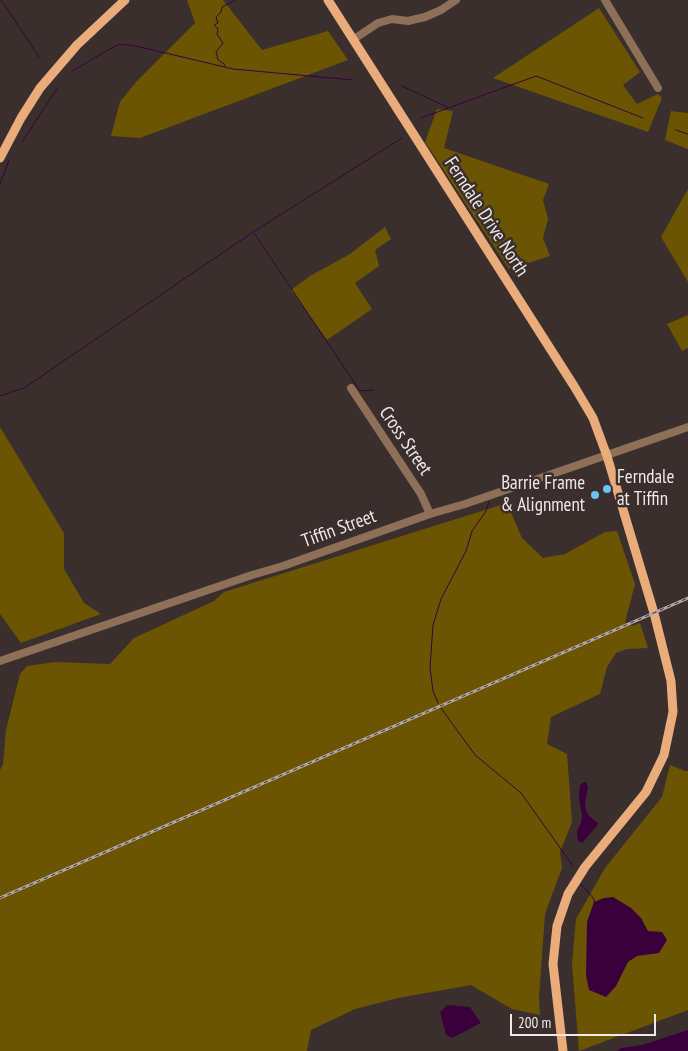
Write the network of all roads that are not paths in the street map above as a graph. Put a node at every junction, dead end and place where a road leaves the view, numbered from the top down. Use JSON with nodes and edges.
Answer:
{"nodes":[{"id":1,"x":328,"y":0,"type":"edge"},
{"id":2,"x":456,"y":0,"type":"edge"},
{"id":3,"x":605,"y":0,"type":"edge"},
{"id":4,"x":123,"y":2,"type":"edge"},
{"id":5,"x":354,"y":39,"type":"junction"},
{"id":6,"x":658,"y":88,"type":"dead end"},
{"id":7,"x":0,"y":158,"type":"edge"},
{"id":8,"x":350,"y":388,"type":"dead end"},
{"id":9,"x":688,"y":427,"type":"edge"},
{"id":10,"x":607,"y":456,"type":"junction"},
{"id":11,"x":430,"y":514,"type":"junction"},
{"id":12,"x":0,"y":661,"type":"edge"},
{"id":13,"x":562,"y":1051,"type":"edge"}],
"edges":[{"from":1,"to":5,"type":"main road","name":"Ferndale Drive North"},
{"from":2,"to":5,"type":"street"},
{"from":3,"to":6,"type":"street"},
{"from":4,"to":7,"type":"main road"},
{"from":5,"to":10,"type":"main road","name":"Ferndale Drive North"},
{"from":8,"to":11,"type":"street","name":"Cross Street"},
{"from":9,"to":10,"type":"street","name":"Tiffin Street"},
{"from":10,"to":11,"type":"street","name":"Tiffin Street"},
{"from":10,"to":13,"type":"main road","name":"Ferndale Drive North"},
{"from":11,"to":12,"type":"street","name":"Tiffin Street"}]}
